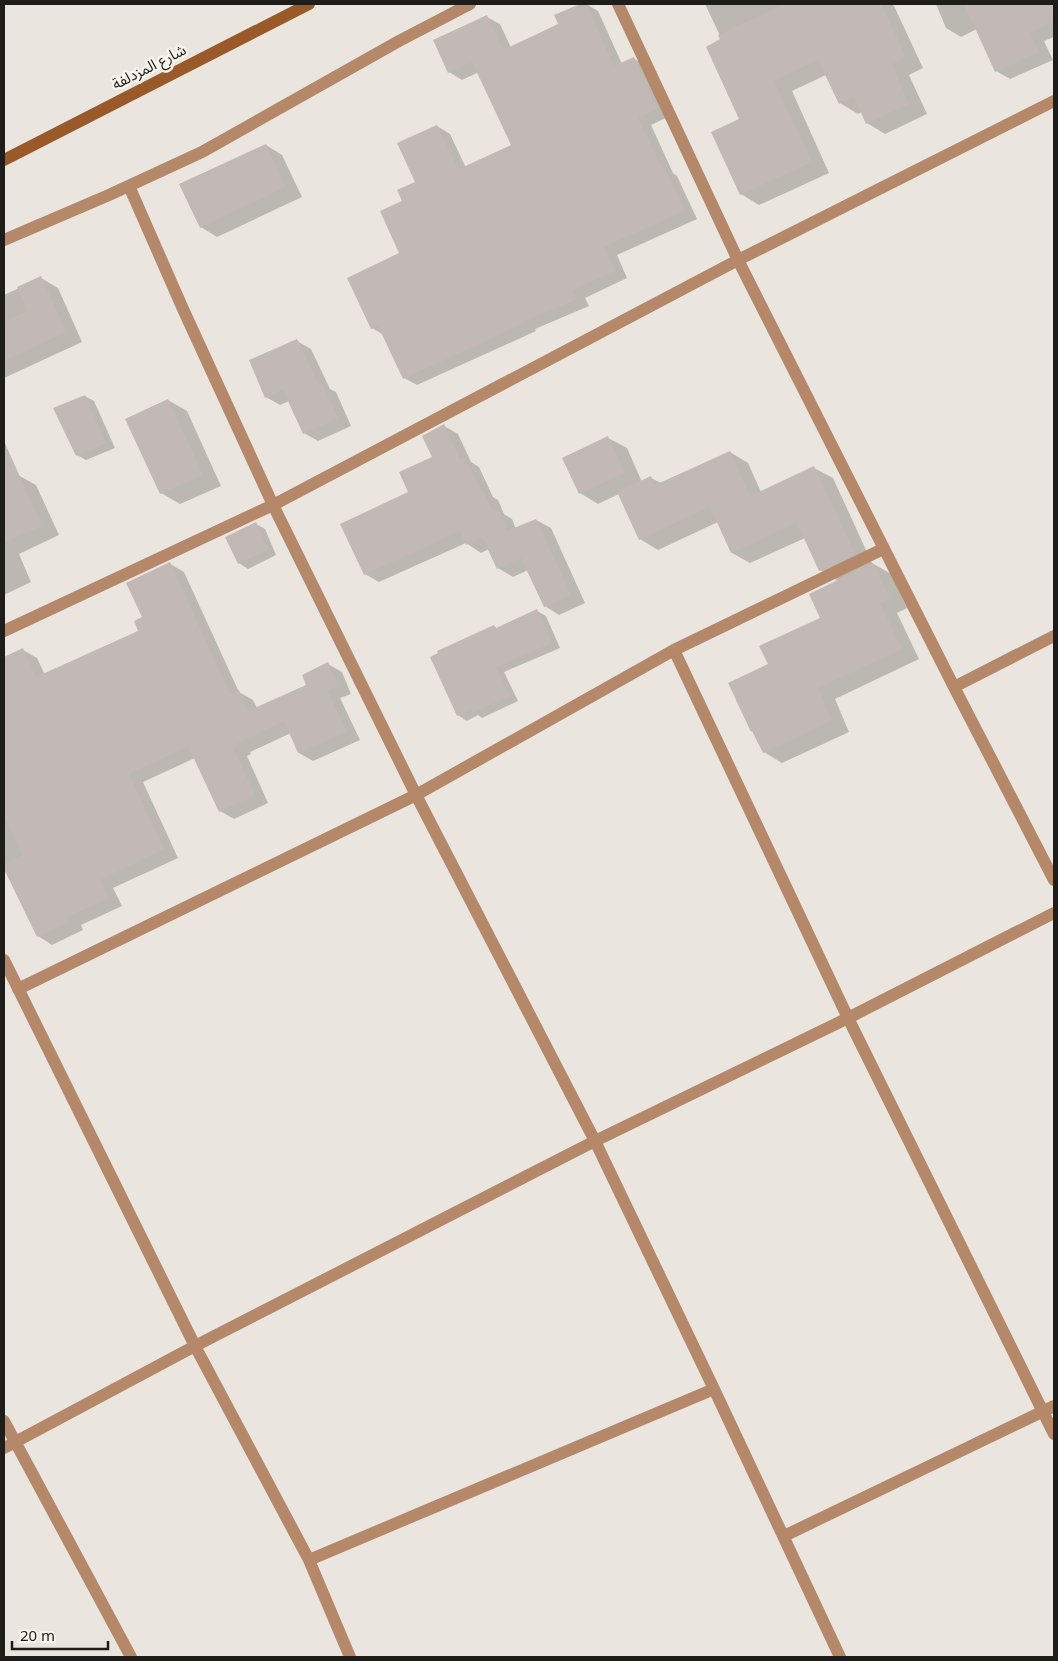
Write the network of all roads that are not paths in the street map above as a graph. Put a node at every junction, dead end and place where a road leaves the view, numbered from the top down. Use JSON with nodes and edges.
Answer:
{"nodes":[{"id":1,"x":309,"y":4,"type":"edge"},
{"id":2,"x":470,"y":4,"type":"edge"},
{"id":3,"x":618,"y":4,"type":"edge"},
{"id":4,"x":1054,"y":101,"type":"edge"},
{"id":5,"x":4,"y":160,"type":"edge"},
{"id":6,"x":129,"y":186,"type":"junction"},
{"id":7,"x":4,"y":240,"type":"edge"},
{"id":8,"x":738,"y":260,"type":"junction"},
{"id":9,"x":273,"y":505,"type":"junction"},
{"id":10,"x":883,"y":549,"type":"junction"},
{"id":11,"x":4,"y":631,"type":"edge"},
{"id":12,"x":1054,"y":636,"type":"edge"},
{"id":13,"x":674,"y":650,"type":"junction"},
{"id":14,"x":954,"y":687,"type":"junction"},
{"id":15,"x":416,"y":795,"type":"junction"},
{"id":16,"x":1054,"y":880,"type":"edge"},
{"id":17,"x":1054,"y":913,"type":"edge"},
{"id":18,"x":4,"y":960,"type":"edge"},
{"id":19,"x":18,"y":989,"type":"junction"},
{"id":20,"x":848,"y":1018,"type":"junction"},
{"id":21,"x":595,"y":1141,"type":"junction"},
{"id":22,"x":195,"y":1346,"type":"junction"},
{"id":23,"x":714,"y":1389,"type":"junction"},
{"id":24,"x":1049,"y":1408,"type":"edge"},
{"id":25,"x":4,"y":1421,"type":"edge"},
{"id":26,"x":1054,"y":1434,"type":"edge"},
{"id":27,"x":10,"y":1446,"type":"edge"},
{"id":28,"x":784,"y":1536,"type":"junction"},
{"id":29,"x":309,"y":1560,"type":"junction"},
{"id":30,"x":131,"y":1657,"type":"edge"},
{"id":31,"x":350,"y":1657,"type":"edge"},
{"id":32,"x":840,"y":1657,"type":"edge"}],
"edges":[{"from":1,"to":5,"type":"street","name":"شارع المزدلفة"},
{"from":2,"to":6,"type":"street"},
{"from":3,"to":8,"type":"street"},
{"from":4,"to":8,"type":"street"},
{"from":6,"to":7,"type":"street"},
{"from":6,"to":9,"type":"street"},
{"from":8,"to":9,"type":"street"},
{"from":8,"to":10,"type":"street"},
{"from":9,"to":11,"type":"street"},
{"from":9,"to":15,"type":"street"},
{"from":10,"to":13,"type":"street"},
{"from":10,"to":14,"type":"street"},
{"from":12,"to":14,"type":"street"},
{"from":13,"to":15,"type":"street"},
{"from":13,"to":20,"type":"street"},
{"from":14,"to":16,"type":"street"},
{"from":15,"to":19,"type":"street"},
{"from":15,"to":21,"type":"street"},
{"from":17,"to":20,"type":"street"},
{"from":18,"to":19,"type":"street"},
{"from":19,"to":22,"type":"street"},
{"from":20,"to":21,"type":"street"},
{"from":20,"to":24,"type":"street"},
{"from":21,"to":22,"type":"street"},
{"from":21,"to":23,"type":"street"},
{"from":22,"to":27,"type":"street"},
{"from":22,"to":29,"type":"street"},
{"from":23,"to":28,"type":"street"},
{"from":23,"to":29,"type":"street"},
{"from":24,"to":26,"type":"street"},
{"from":24,"to":28,"type":"street"},
{"from":25,"to":27,"type":"street"},
{"from":27,"to":30,"type":"street"},
{"from":28,"to":32,"type":"street"},
{"from":29,"to":31,"type":"street"}]}
